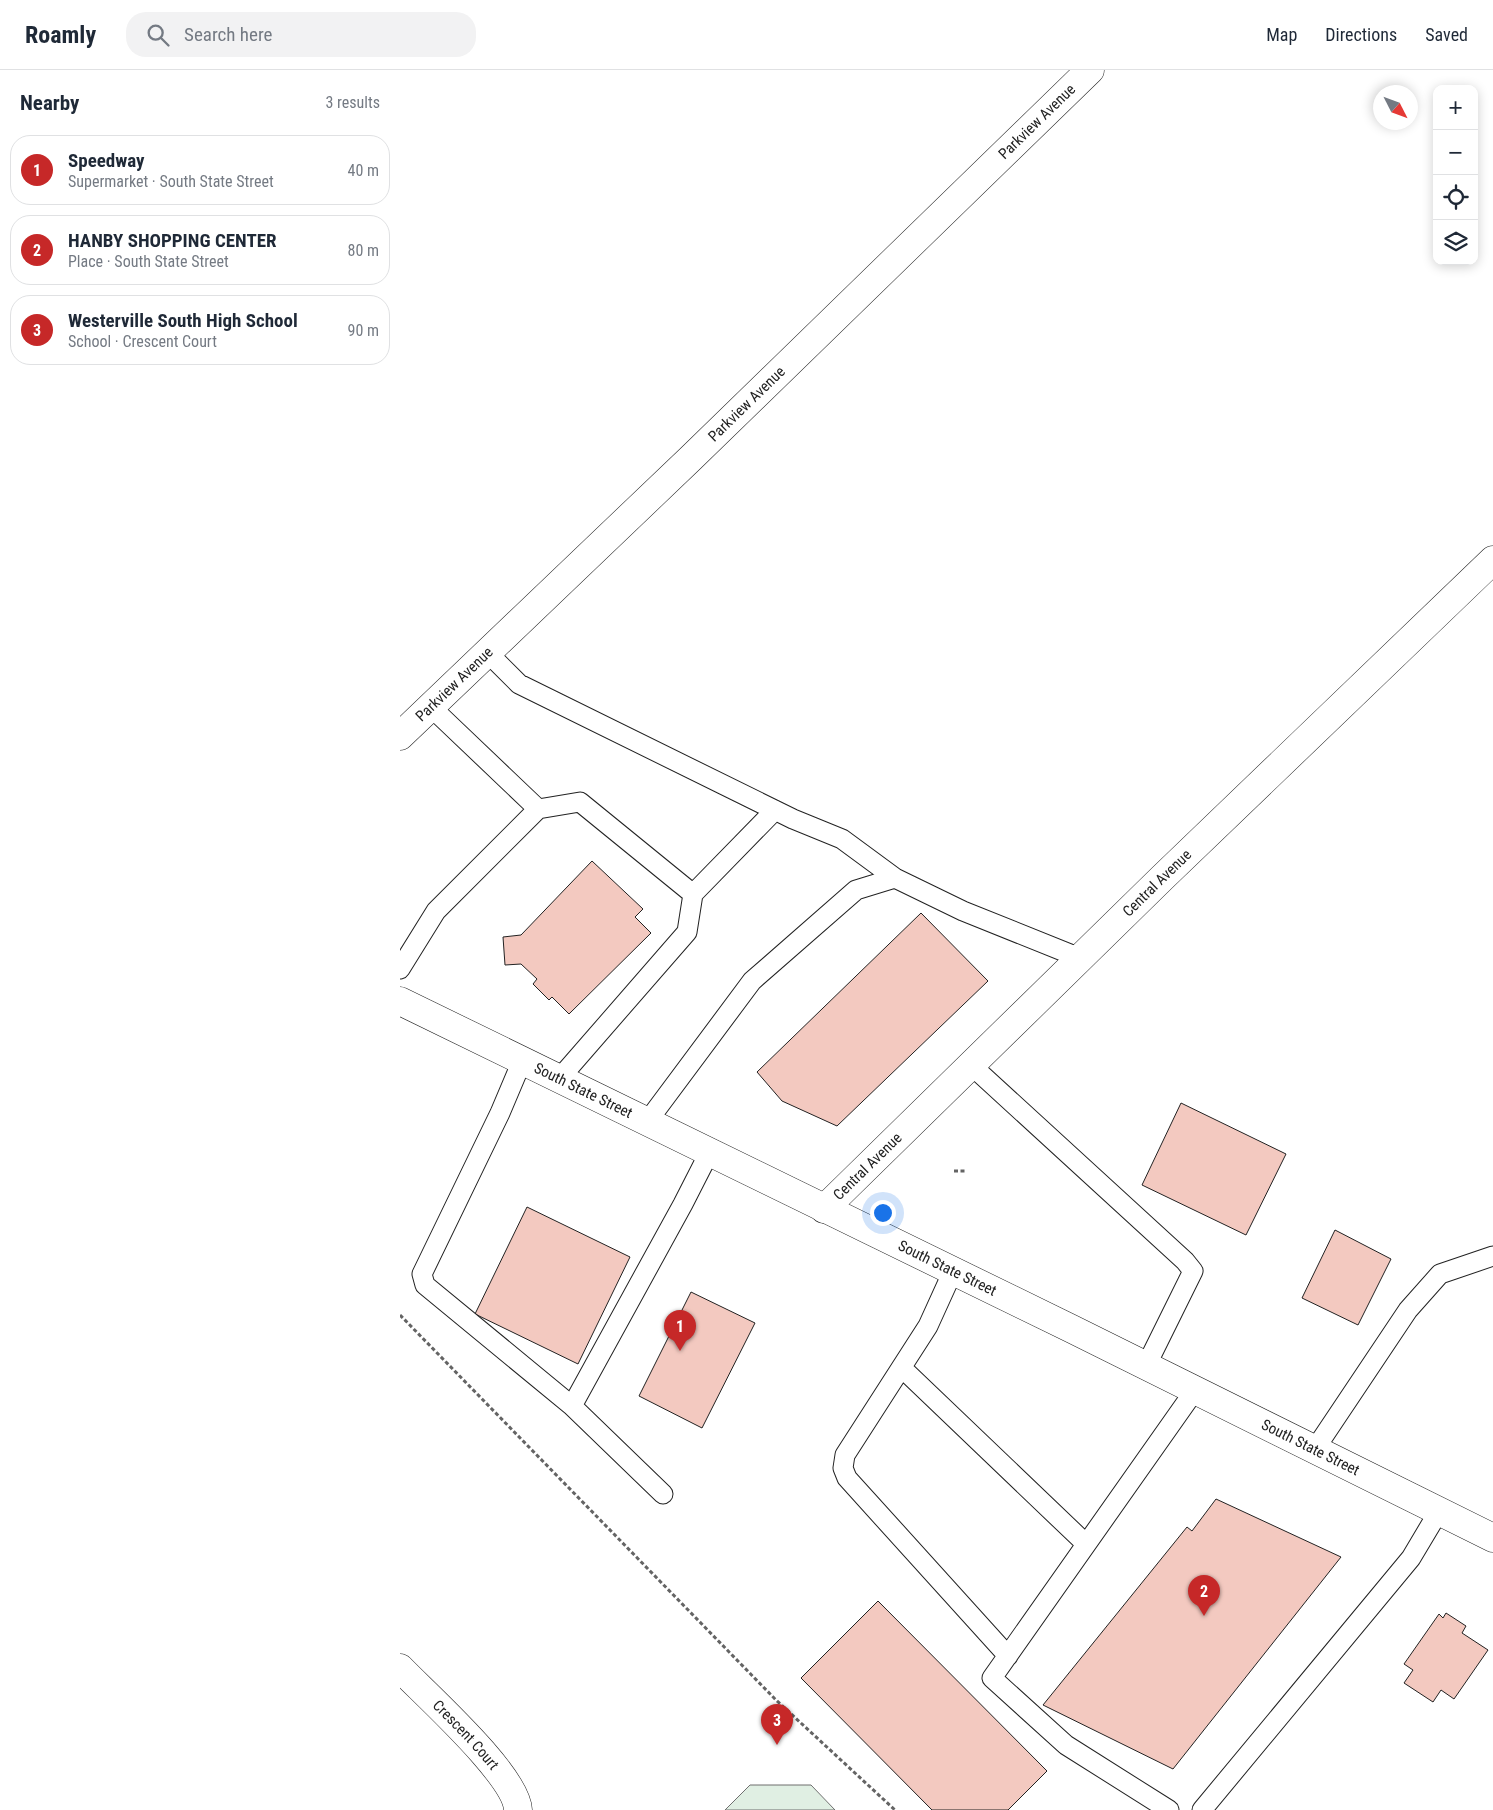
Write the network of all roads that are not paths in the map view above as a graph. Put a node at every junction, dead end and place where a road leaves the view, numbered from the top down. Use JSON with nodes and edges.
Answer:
{"nodes":[{"id":1,"x":1090,"y":70,"type":"edge"},
{"id":2,"x":1493,"y":560,"type":"edge"},
{"id":3,"x":488,"y":652,"type":"junction"},
{"id":4,"x":411,"y":720,"type":"edge"},
{"id":5,"x":538,"y":809,"type":"junction"},
{"id":6,"x":776,"y":810,"type":"junction"},
{"id":7,"x":895,"y":878,"type":"junction"},
{"id":8,"x":692,"y":894,"type":"junction"},
{"id":9,"x":1080,"y":958,"type":"junction"},
{"id":10,"x":400,"y":969,"type":"edge"},
{"id":11,"x":400,"y":1001,"type":"edge"},
{"id":12,"x":522,"y":1061,"type":"junction"},
{"id":13,"x":971,"y":1065,"type":"junction"},
{"id":14,"x":559,"y":1080,"type":"junction"},
{"id":15,"x":647,"y":1122,"type":"junction"},
{"id":16,"x":709,"y":1153,"type":"junction"},
{"id":17,"x":824,"y":1209,"type":"junction"},
{"id":18,"x":1493,"y":1256,"type":"edge"},
{"id":19,"x":953,"y":1272,"type":"junction"},
{"id":20,"x":1146,"y":1366,"type":"junction"},
{"id":21,"x":902,"y":1368,"type":"junction"},
{"id":22,"x":1195,"y":1390,"type":"junction"},
{"id":23,"x":572,"y":1406,"type":"junction"},
{"id":24,"x":1315,"y":1450,"type":"junction"},
{"id":25,"x":662,"y":1494,"type":"dead end"},
{"id":26,"x":1439,"y":1511,"type":"junction"},
{"id":27,"x":1493,"y":1538,"type":"edge"},
{"id":28,"x":1086,"y":1544,"type":"junction"},
{"id":29,"x":1008,"y":1656,"type":"junction"},
{"id":30,"x":400,"y":1668,"type":"edge"},
{"id":31,"x":518,"y":1810,"type":"edge"},
{"id":32,"x":1170,"y":1810,"type":"edge"},
{"id":33,"x":1202,"y":1810,"type":"edge"}],
"edges":[{"from":1,"to":3,"type":"street","name":"Parkview Avenue"},
{"from":2,"to":9,"type":"street","name":"Central Avenue"},
{"from":3,"to":4,"type":"street","name":"Parkview Avenue"},
{"from":3,"to":6,"type":"lane"},
{"from":4,"to":5,"type":"lane"},
{"from":5,"to":8,"type":"lane"},
{"from":5,"to":10,"type":"lane"},
{"from":6,"to":7,"type":"lane"},
{"from":6,"to":8,"type":"lane"},
{"from":7,"to":9,"type":"lane"},
{"from":7,"to":15,"type":"lane"},
{"from":8,"to":14,"type":"lane"},
{"from":9,"to":13,"type":"street","name":"Central Avenue"},
{"from":11,"to":12,"type":"street","name":"South State Street"},
{"from":12,"to":14,"type":"street","name":"South State Street"},
{"from":12,"to":23,"type":"lane"},
{"from":13,"to":17,"type":"street","name":"Central Avenue"},
{"from":13,"to":20,"type":"lane"},
{"from":14,"to":15,"type":"street","name":"South State Street"},
{"from":15,"to":16,"type":"street","name":"South State Street"},
{"from":16,"to":17,"type":"street","name":"South State Street"},
{"from":16,"to":23,"type":"lane"},
{"from":17,"to":19,"type":"street","name":"South State Street"},
{"from":18,"to":24,"type":"lane"},
{"from":19,"to":20,"type":"street","name":"South State Street"},
{"from":19,"to":21,"type":"lane"},
{"from":20,"to":22,"type":"street","name":"South State Street"},
{"from":21,"to":28,"type":"lane"},
{"from":21,"to":29,"type":"lane"},
{"from":22,"to":24,"type":"street","name":"South State Street"},
{"from":22,"to":28,"type":"lane"},
{"from":23,"to":25,"type":"lane"},
{"from":24,"to":26,"type":"street","name":"South State Street"},
{"from":26,"to":27,"type":"street","name":"South State Street"},
{"from":26,"to":33,"type":"lane"},
{"from":28,"to":29,"type":"lane"},
{"from":29,"to":32,"type":"lane"},
{"from":30,"to":31,"type":"street","name":"Crescent Court"}]}
